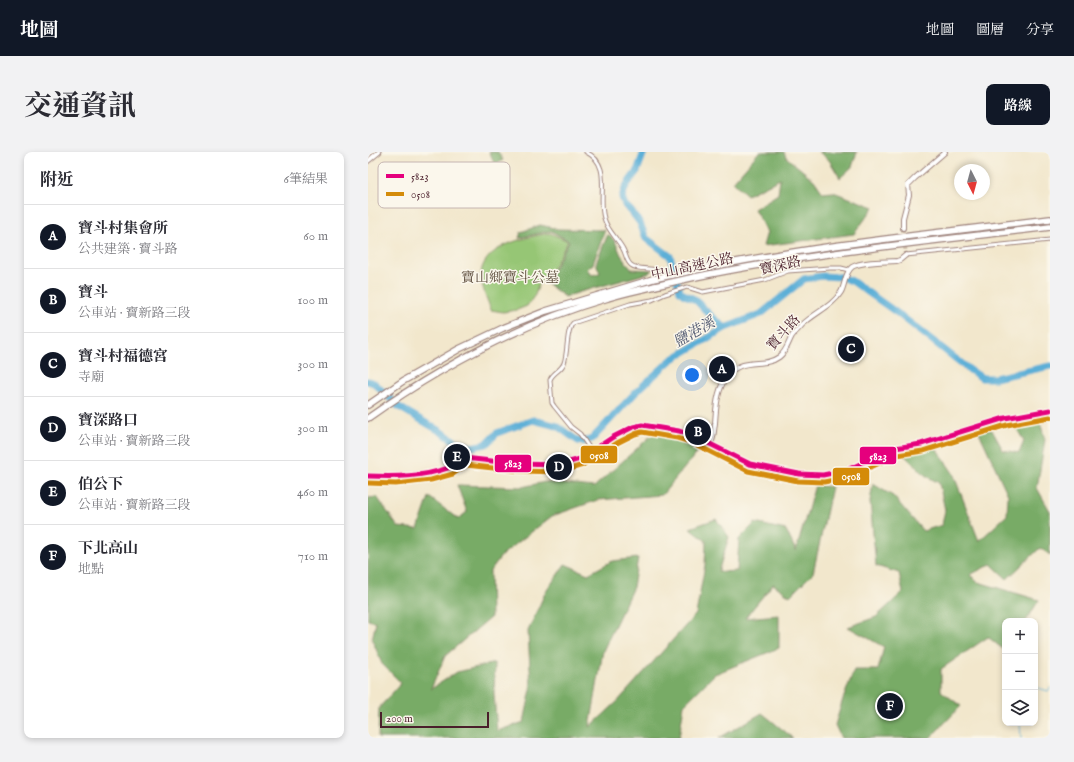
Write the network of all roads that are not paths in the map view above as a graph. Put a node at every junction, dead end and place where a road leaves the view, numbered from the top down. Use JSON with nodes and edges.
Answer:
{"nodes":[{"id":1,"x":379,"y":152,"type":"edge"},
{"id":2,"x":586,"y":152,"type":"edge"},
{"id":3,"x":945,"y":152,"type":"edge"},
{"id":4,"x":368,"y":161,"type":"edge"},
{"id":5,"x":1050,"y":219,"type":"edge"},
{"id":6,"x":1050,"y":227,"type":"edge"},
{"id":7,"x":903,"y":228,"type":"tunnel mouth"},
{"id":8,"x":1050,"y":240,"type":"edge"},
{"id":9,"x":906,"y":255,"type":"joint"},
{"id":10,"x":849,"y":270,"type":"junction"},
{"id":11,"x":665,"y":294,"type":"junction"},
{"id":12,"x":368,"y":406,"type":"edge"},
{"id":13,"x":1050,"y":410,"type":"edge"},
{"id":14,"x":368,"y":418,"type":"edge"},
{"id":15,"x":711,"y":444,"type":"junction"},
{"id":16,"x":592,"y":452,"type":"junction"},
{"id":17,"x":368,"y":476,"type":"edge"}],
"edges":[{"from":1,"to":4,"type":"street"},
{"from":2,"to":11,"type":"street"},
{"from":3,"to":7,"type":"street"},
{"from":5,"to":12,"type":"highway","name":"中山高速公路","bridge":true},
{"from":6,"to":14,"type":"highway","name":"中山高速公路","bridge":true},
{"from":8,"to":9,"type":"street","name":"寶深路"},
{"from":9,"to":10,"type":"street","name":"寶深路"},
{"from":10,"to":11,"type":"street","name":"寶深路"},
{"from":10,"to":15,"type":"street","name":"寶斗路"},
{"from":11,"to":16,"type":"street","name":"寶深路"},
{"from":13,"to":15,"type":"street"},
{"from":15,"to":16,"type":"street"},
{"from":16,"to":17,"type":"street"}]}
